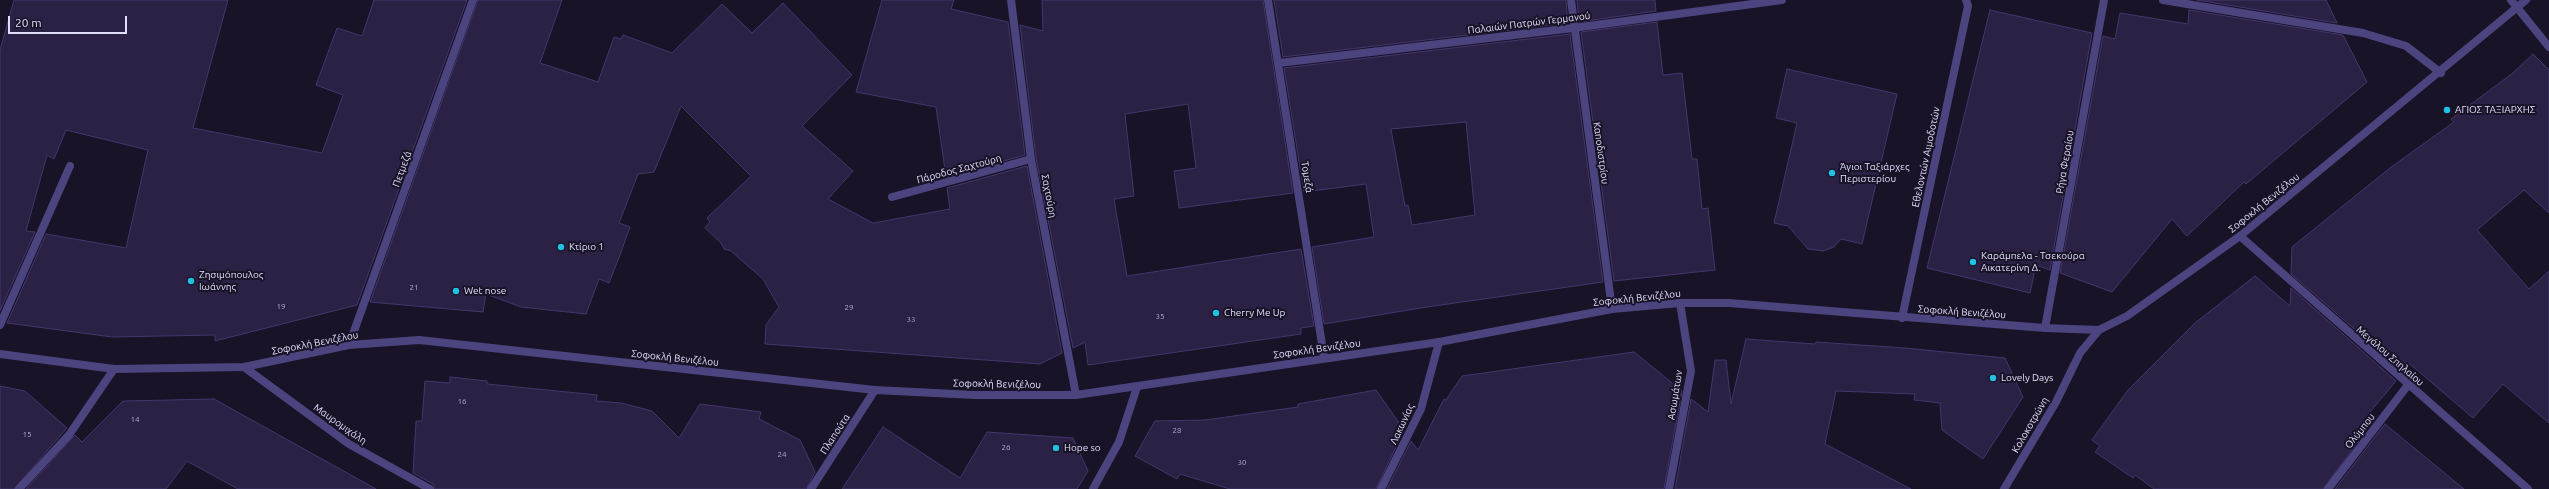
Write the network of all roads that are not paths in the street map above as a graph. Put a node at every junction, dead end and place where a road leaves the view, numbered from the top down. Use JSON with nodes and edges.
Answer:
{"nodes":[{"id":1,"x":474,"y":0,"type":"edge"},
{"id":2,"x":1011,"y":0,"type":"edge"},
{"id":3,"x":1268,"y":0,"type":"edge"},
{"id":4,"x":1571,"y":0,"type":"edge"},
{"id":5,"x":1782,"y":0,"type":"edge"},
{"id":6,"x":1966,"y":0,"type":"edge"},
{"id":7,"x":2104,"y":0,"type":"edge"},
{"id":8,"x":2163,"y":0,"type":"edge"},
{"id":9,"x":2526,"y":0,"type":"edge"},
{"id":10,"x":2514,"y":3,"type":"edge"},
{"id":11,"x":1573,"y":28,"type":"junction"},
{"id":12,"x":2549,"y":47,"type":"edge"},
{"id":13,"x":1279,"y":63,"type":"junction"},
{"id":14,"x":2440,"y":73,"type":"junction"},
{"id":15,"x":1031,"y":159,"type":"junction"},
{"id":16,"x":70,"y":166,"type":"dead end"},
{"id":17,"x":892,"y":197,"type":"dead end"},
{"id":18,"x":2240,"y":236,"type":"junction"},
{"id":19,"x":1680,"y":303,"type":"junction"},
{"id":20,"x":1612,"y":309,"type":"junction"},
{"id":21,"x":1902,"y":318,"type":"junction"},
{"id":22,"x":0,"y":326,"type":"edge"},
{"id":23,"x":2045,"y":328,"type":"junction"},
{"id":24,"x":2099,"y":330,"type":"junction"},
{"id":25,"x":1439,"y":342,"type":"junction"},
{"id":26,"x":349,"y":345,"type":"junction"},
{"id":27,"x":0,"y":354,"type":"edge"},
{"id":28,"x":1324,"y":358,"type":"junction"},
{"id":29,"x":244,"y":367,"type":"junction"},
{"id":30,"x":114,"y":369,"type":"junction"},
{"id":31,"x":2408,"y":385,"type":"junction"},
{"id":32,"x":1137,"y":387,"type":"junction"},
{"id":33,"x":874,"y":390,"type":"junction"},
{"id":34,"x":1076,"y":395,"type":"junction"},
{"id":35,"x":19,"y":489,"type":"edge"},
{"id":36,"x":430,"y":489,"type":"edge"},
{"id":37,"x":811,"y":489,"type":"edge"},
{"id":38,"x":1093,"y":489,"type":"edge"},
{"id":39,"x":1381,"y":489,"type":"edge"},
{"id":40,"x":1669,"y":489,"type":"edge"},
{"id":41,"x":2004,"y":489,"type":"edge"},
{"id":42,"x":2328,"y":489,"type":"edge"},
{"id":43,"x":2528,"y":489,"type":"edge"}],
"edges":[{"from":1,"to":26,"type":"street","name":"Πετμεζά"},
{"from":2,"to":15,"type":"street","name":"Σαχτούρη"},
{"from":3,"to":13,"type":"street","name":"Τομεζά"},
{"from":4,"to":11,"type":"street","name":"Καποδιστρίου"},
{"from":5,"to":11,"type":"street","name":"Παλαιών Πατρών Γερμανού"},
{"from":6,"to":21,"type":"street","name":"Εθελοντών Αιμοδοτών"},
{"from":7,"to":23,"type":"street","name":"Ρήγα Φεραίου"},
{"from":8,"to":14,"type":"street"},
{"from":9,"to":10,"type":"street","name":"Σοφοκλή Βενιζέλου"},
{"from":10,"to":12,"type":"street"},
{"from":10,"to":14,"type":"street","name":"Σοφοκλή Βενιζέλου"},
{"from":11,"to":13,"type":"street","name":"Παλαιών Πατρών Γερμανού"},
{"from":11,"to":20,"type":"street","name":"Καποδιστρίου"},
{"from":13,"to":28,"type":"street","name":"Τομεζά"},
{"from":14,"to":18,"type":"street","name":"Σοφοκλή Βενιζέλου"},
{"from":15,"to":17,"type":"street","name":"Πάροδος Σαχτούρη"},
{"from":15,"to":34,"type":"street","name":"Σαχτούρη"},
{"from":16,"to":22,"type":"street"},
{"from":18,"to":24,"type":"street","name":"Σοφοκλή Βενιζέλου"},
{"from":18,"to":31,"type":"street","name":"Μεγάλου Σπηλαίου"},
{"from":19,"to":20,"type":"street","name":"Σοφοκλή Βενιζέλου"},
{"from":19,"to":21,"type":"street","name":"Σοφοκλή Βενιζέλου"},
{"from":19,"to":40,"type":"street","name":"Ασωμάτων"},
{"from":20,"to":25,"type":"street","name":"Σοφοκλή Βενιζέλου"},
{"from":21,"to":23,"type":"street","name":"Σοφοκλή Βενιζέλου"},
{"from":23,"to":24,"type":"street","name":"Σοφοκλή Βενιζέλου"},
{"from":24,"to":41,"type":"street","name":"Κολοκοτρώνη"},
{"from":25,"to":28,"type":"street","name":"Σοφοκλή Βενιζέλου"},
{"from":25,"to":39,"type":"street","name":"Λακωνίας"},
{"from":26,"to":29,"type":"street","name":"Σοφοκλή Βενιζέλου"},
{"from":26,"to":33,"type":"street","name":"Σοφοκλή Βενιζέλου"},
{"from":27,"to":30,"type":"street","name":"Σοφοκλή Βενιζέλου"},
{"from":28,"to":32,"type":"street","name":"Σοφοκλή Βενιζέλου"},
{"from":29,"to":30,"type":"street","name":"Σοφοκλή Βενιζέλου"},
{"from":29,"to":36,"type":"street","name":"Μαυρομιχάλη"},
{"from":30,"to":35,"type":"street"},
{"from":31,"to":42,"type":"street","name":"Ολύμπου"},
{"from":31,"to":43,"type":"street","name":"Μεγάλου Σπηλαίου"},
{"from":32,"to":34,"type":"street","name":"Σοφοκλή Βενιζέλου"},
{"from":32,"to":38,"type":"street"},
{"from":33,"to":34,"type":"street","name":"Σοφοκλή Βενιζέλου"},
{"from":33,"to":37,"type":"street","name":"Πλαπούτα"}]}
